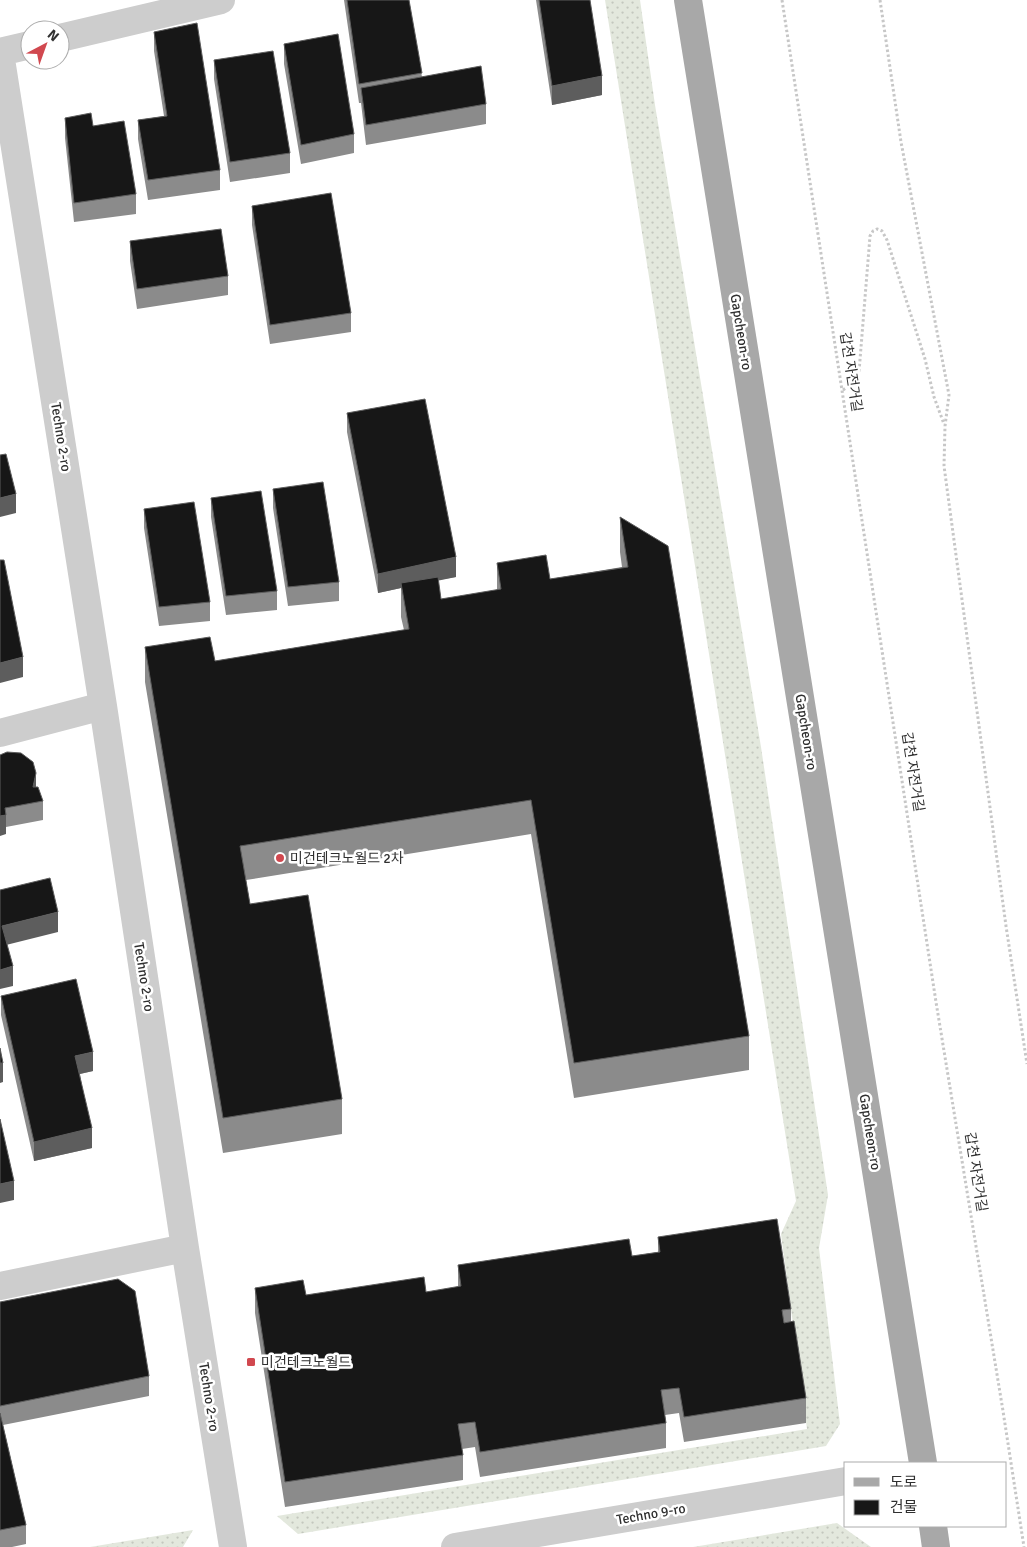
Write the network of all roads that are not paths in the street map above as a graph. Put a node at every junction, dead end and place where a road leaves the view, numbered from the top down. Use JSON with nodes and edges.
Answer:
{"nodes":[{"id":1,"x":221,"y":0,"type":"edge"},
{"id":2,"x":688,"y":0,"type":"edge"},
{"id":3,"x":70,"y":36,"type":"edge"},
{"id":4,"x":20,"y":47,"type":"edge"},
{"id":5,"x":0,"y":52,"type":"edge"},
{"id":6,"x":9,"y":171,"type":"edge"},
{"id":7,"x":103,"y":706,"type":"junction"},
{"id":8,"x":0,"y":732,"type":"edge"},
{"id":9,"x":185,"y":1248,"type":"junction"},
{"id":10,"x":0,"y":1286,"type":"edge"},
{"id":11,"x":923,"y":1462,"type":"edge"},
{"id":12,"x":844,"y":1481,"type":"edge"},
{"id":13,"x":932,"y":1527,"type":"edge"},
{"id":14,"x":233,"y":1547,"type":"edge"},
{"id":15,"x":455,"y":1547,"type":"edge"},
{"id":16,"x":936,"y":1547,"type":"edge"}],
"edges":[{"from":1,"to":3,"type":"street"},
{"from":2,"to":11,"type":"main road","name":"Gapcheon-ro"},
{"from":4,"to":5,"type":"street"},
{"from":5,"to":6,"type":"street","name":"Techno 2-ro"},
{"from":6,"to":7,"type":"street","name":"Techno 2-ro"},
{"from":7,"to":8,"type":"street"},
{"from":7,"to":9,"type":"street","name":"Techno 2-ro"},
{"from":9,"to":10,"type":"street"},
{"from":9,"to":14,"type":"street","name":"Techno 2-ro"},
{"from":12,"to":15,"type":"street","name":"Techno 9-ro"},
{"from":13,"to":16,"type":"main road"}]}
